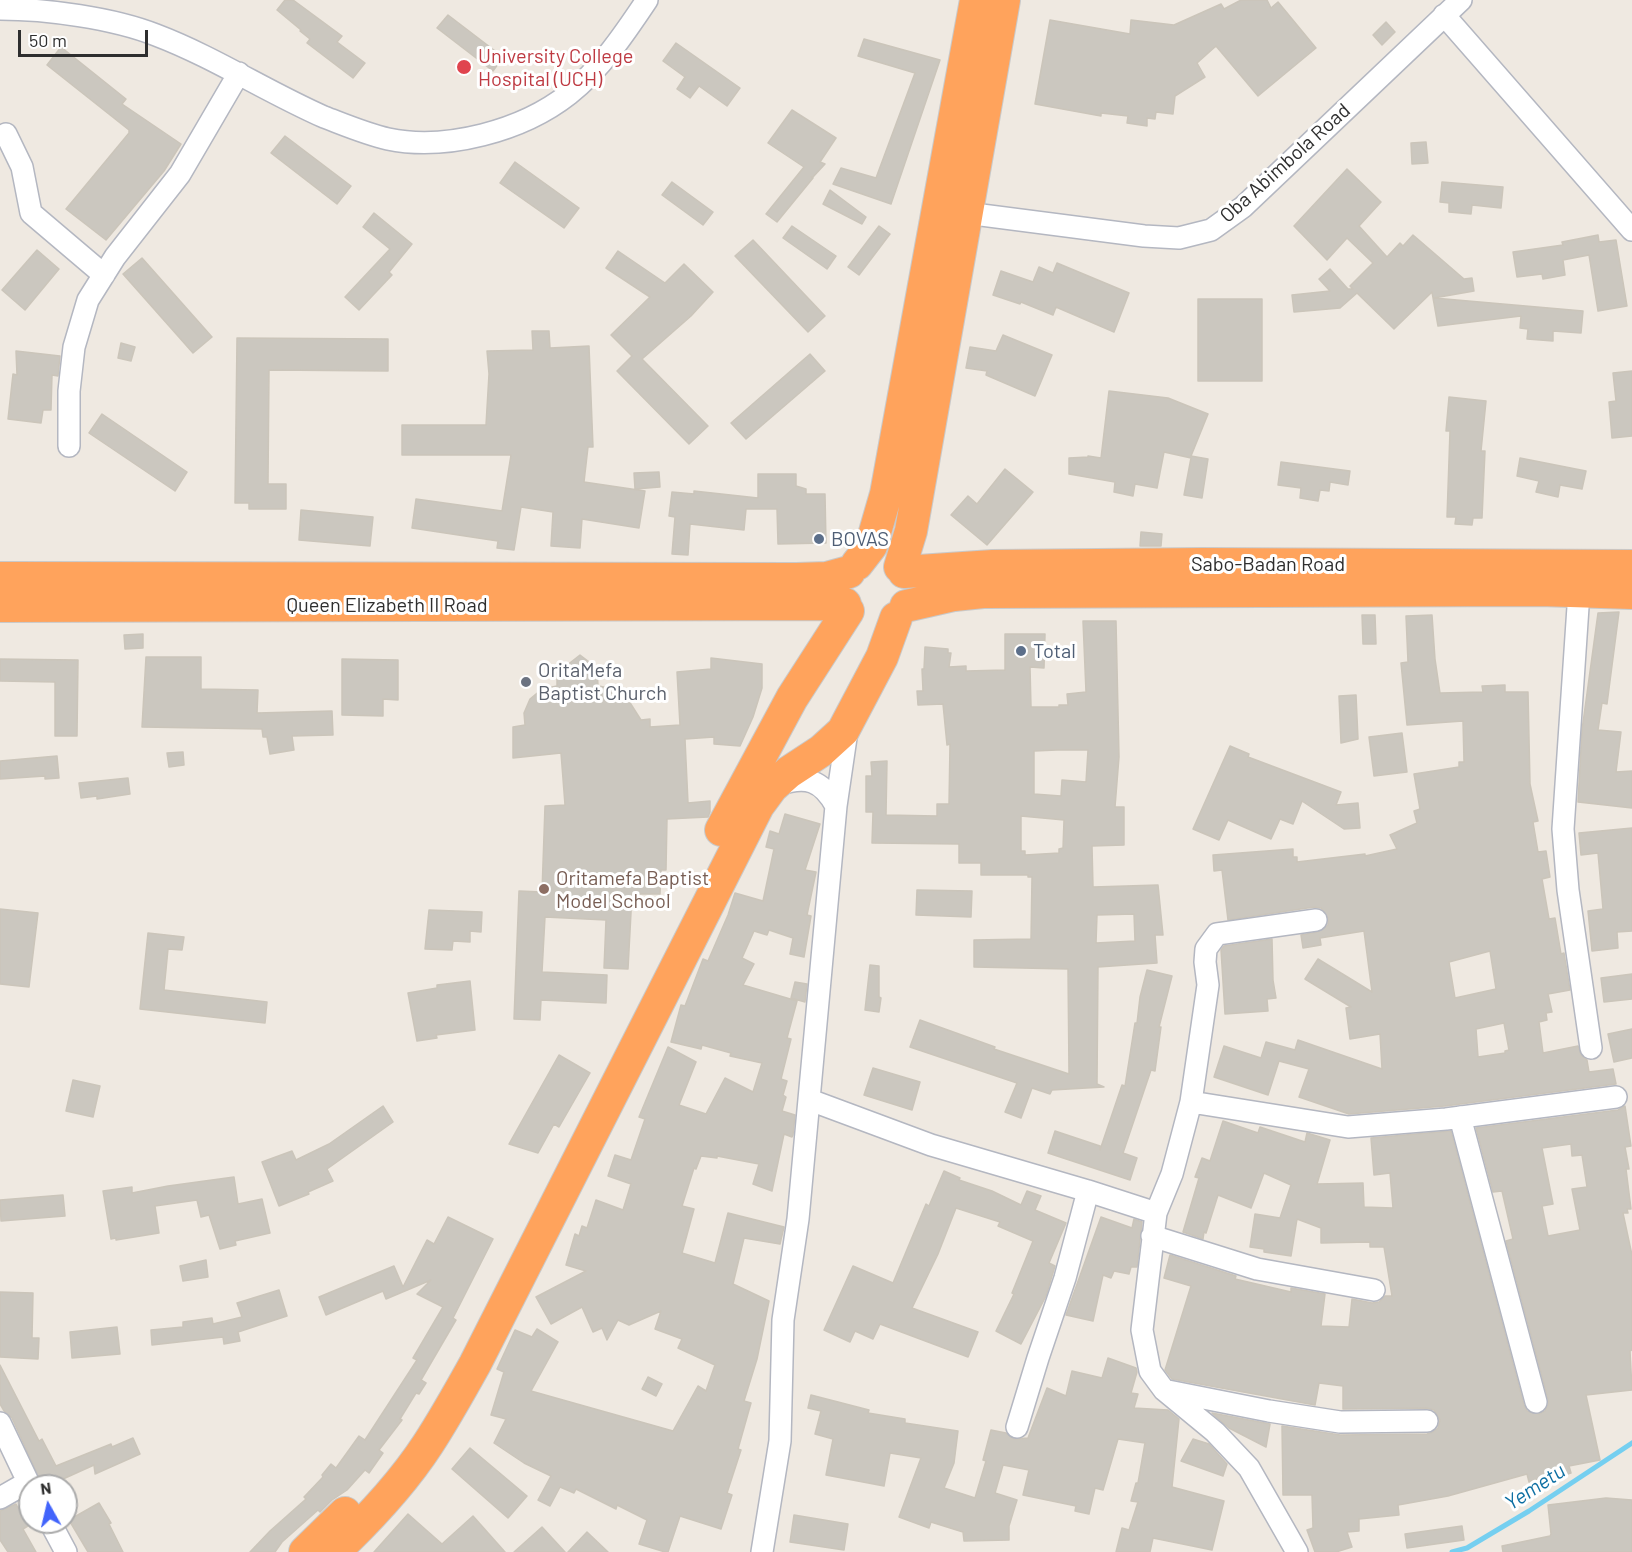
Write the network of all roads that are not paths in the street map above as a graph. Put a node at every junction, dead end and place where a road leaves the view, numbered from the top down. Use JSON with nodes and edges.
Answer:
{"nodes":[{"id":1,"x":647,"y":0,"type":"edge"},
{"id":2,"x":976,"y":0,"type":"edge"},
{"id":3,"x":1004,"y":0,"type":"edge"},
{"id":4,"x":1461,"y":0,"type":"edge"},
{"id":5,"x":0,"y":9,"type":"edge"},
{"id":6,"x":1444,"y":15,"type":"junction"},
{"id":7,"x":239,"y":73,"type":"junction"},
{"id":8,"x":6,"y":134,"type":"dead end"},
{"id":9,"x":966,"y":213,"type":"junction"},
{"id":10,"x":1632,"y":230,"type":"edge"},
{"id":11,"x":104,"y":275,"type":"junction"},
{"id":12,"x":69,"y":446,"type":"dead end"},
{"id":13,"x":1632,"y":566,"type":"edge"},
{"id":14,"x":853,"y":568,"type":"junction"},
{"id":15,"x":902,"y":569,"type":"junction"},
{"id":16,"x":0,"y":578,"type":"edge"},
{"id":17,"x":1540,"y":578,"type":"junction"},
{"id":18,"x":773,"y":591,"type":"junction"},
{"id":19,"x":1579,"y":592,"type":"junction"},
{"id":20,"x":1632,"y":593,"type":"edge"},
{"id":21,"x":0,"y":606,"type":"edge"},
{"id":22,"x":847,"y":607,"type":"junction"},
{"id":23,"x":901,"y":612,"type":"junction"},
{"id":24,"x":848,"y":723,"type":"junction"},
{"id":25,"x":772,"y":788,"type":"junction"},
{"id":26,"x":836,"y":806,"type":"junction"},
{"id":27,"x":1316,"y":920,"type":"dead end"},
{"id":28,"x":1591,"y":1048,"type":"dead end"},
{"id":29,"x":1616,"y":1097,"type":"dead end"},
{"id":30,"x":810,"y":1100,"type":"junction"},
{"id":31,"x":1191,"y":1102,"type":"junction"},
{"id":32,"x":1460,"y":1117,"type":"junction"},
{"id":33,"x":1088,"y":1191,"type":"junction"},
{"id":34,"x":1156,"y":1213,"type":"junction"},
{"id":35,"x":1152,"y":1236,"type":"junction"},
{"id":36,"x":1374,"y":1290,"type":"dead end"},
{"id":37,"x":1164,"y":1390,"type":"junction"},
{"id":38,"x":1536,"y":1402,"type":"dead end"},
{"id":39,"x":1427,"y":1421,"type":"dead end"},
{"id":40,"x":0,"y":1423,"type":"edge"},
{"id":41,"x":1017,"y":1427,"type":"dead end"},
{"id":42,"x":24,"y":1474,"type":"edge"},
{"id":43,"x":18,"y":1489,"type":"edge"},
{"id":44,"x":0,"y":1498,"type":"edge"},
{"id":45,"x":56,"y":1534,"type":"edge"},
{"id":46,"x":314,"y":1551,"type":"edge"},
{"id":47,"x":66,"y":1552,"type":"edge"},
{"id":48,"x":762,"y":1552,"type":"edge"},
{"id":49,"x":1297,"y":1552,"type":"edge"}],
"edges":[{"from":1,"to":7,"type":"street"},
{"from":2,"to":14,"type":"highway"},
{"from":3,"to":9,"type":"highway"},
{"from":4,"to":6,"type":"street","name":"Oba Abimbola Road"},
{"from":5,"to":7,"type":"street"},
{"from":6,"to":9,"type":"street","name":"Oba Abimbola Road"},
{"from":6,"to":10,"type":"street"},
{"from":7,"to":11,"type":"street"},
{"from":8,"to":11,"type":"street"},
{"from":9,"to":15,"type":"highway"},
{"from":11,"to":12,"type":"street"},
{"from":13,"to":17,"type":"highway","name":"Sabo-Badan Road"},
{"from":14,"to":15,"type":"highway"},
{"from":14,"to":18,"type":"highway"},
{"from":14,"to":22,"type":"highway"},
{"from":15,"to":17,"type":"highway","name":"Sabo-Badan Road"},
{"from":15,"to":23,"type":"highway"},
{"from":16,"to":18,"type":"highway","name":"Queen Elizabeth II Road"},
{"from":17,"to":19,"type":"highway","name":"Sabo-Badan Road"},
{"from":17,"to":23,"type":"highway","name":"Sabo-Badan Road"},
{"from":18,"to":21,"type":"highway","name":"Queen Elizabeth II Road"},
{"from":18,"to":22,"type":"highway"},
{"from":19,"to":20,"type":"highway","name":"Sabo-Badan Road"},
{"from":19,"to":28,"type":"street"},
{"from":22,"to":23,"type":"highway"},
{"from":22,"to":46,"type":"highway"},
{"from":23,"to":24,"type":"highway"},
{"from":24,"to":25,"type":"highway"},
{"from":24,"to":26,"type":"street"},
{"from":25,"to":26,"type":"street"},
{"from":25,"to":46,"type":"highway"},
{"from":26,"to":30,"type":"street"},
{"from":27,"to":31,"type":"street"},
{"from":29,"to":32,"type":"street"},
{"from":30,"to":33,"type":"street"},
{"from":30,"to":48,"type":"street"},
{"from":31,"to":32,"type":"street"},
{"from":31,"to":34,"type":"street"},
{"from":32,"to":38,"type":"street"},
{"from":33,"to":34,"type":"street"},
{"from":33,"to":41,"type":"street"},
{"from":34,"to":35,"type":"street"},
{"from":35,"to":36,"type":"street"},
{"from":35,"to":37,"type":"street"},
{"from":37,"to":39,"type":"street"},
{"from":37,"to":49,"type":"street"},
{"from":40,"to":42,"type":"street"},
{"from":43,"to":44,"type":"street"},
{"from":45,"to":47,"type":"street"}]}
